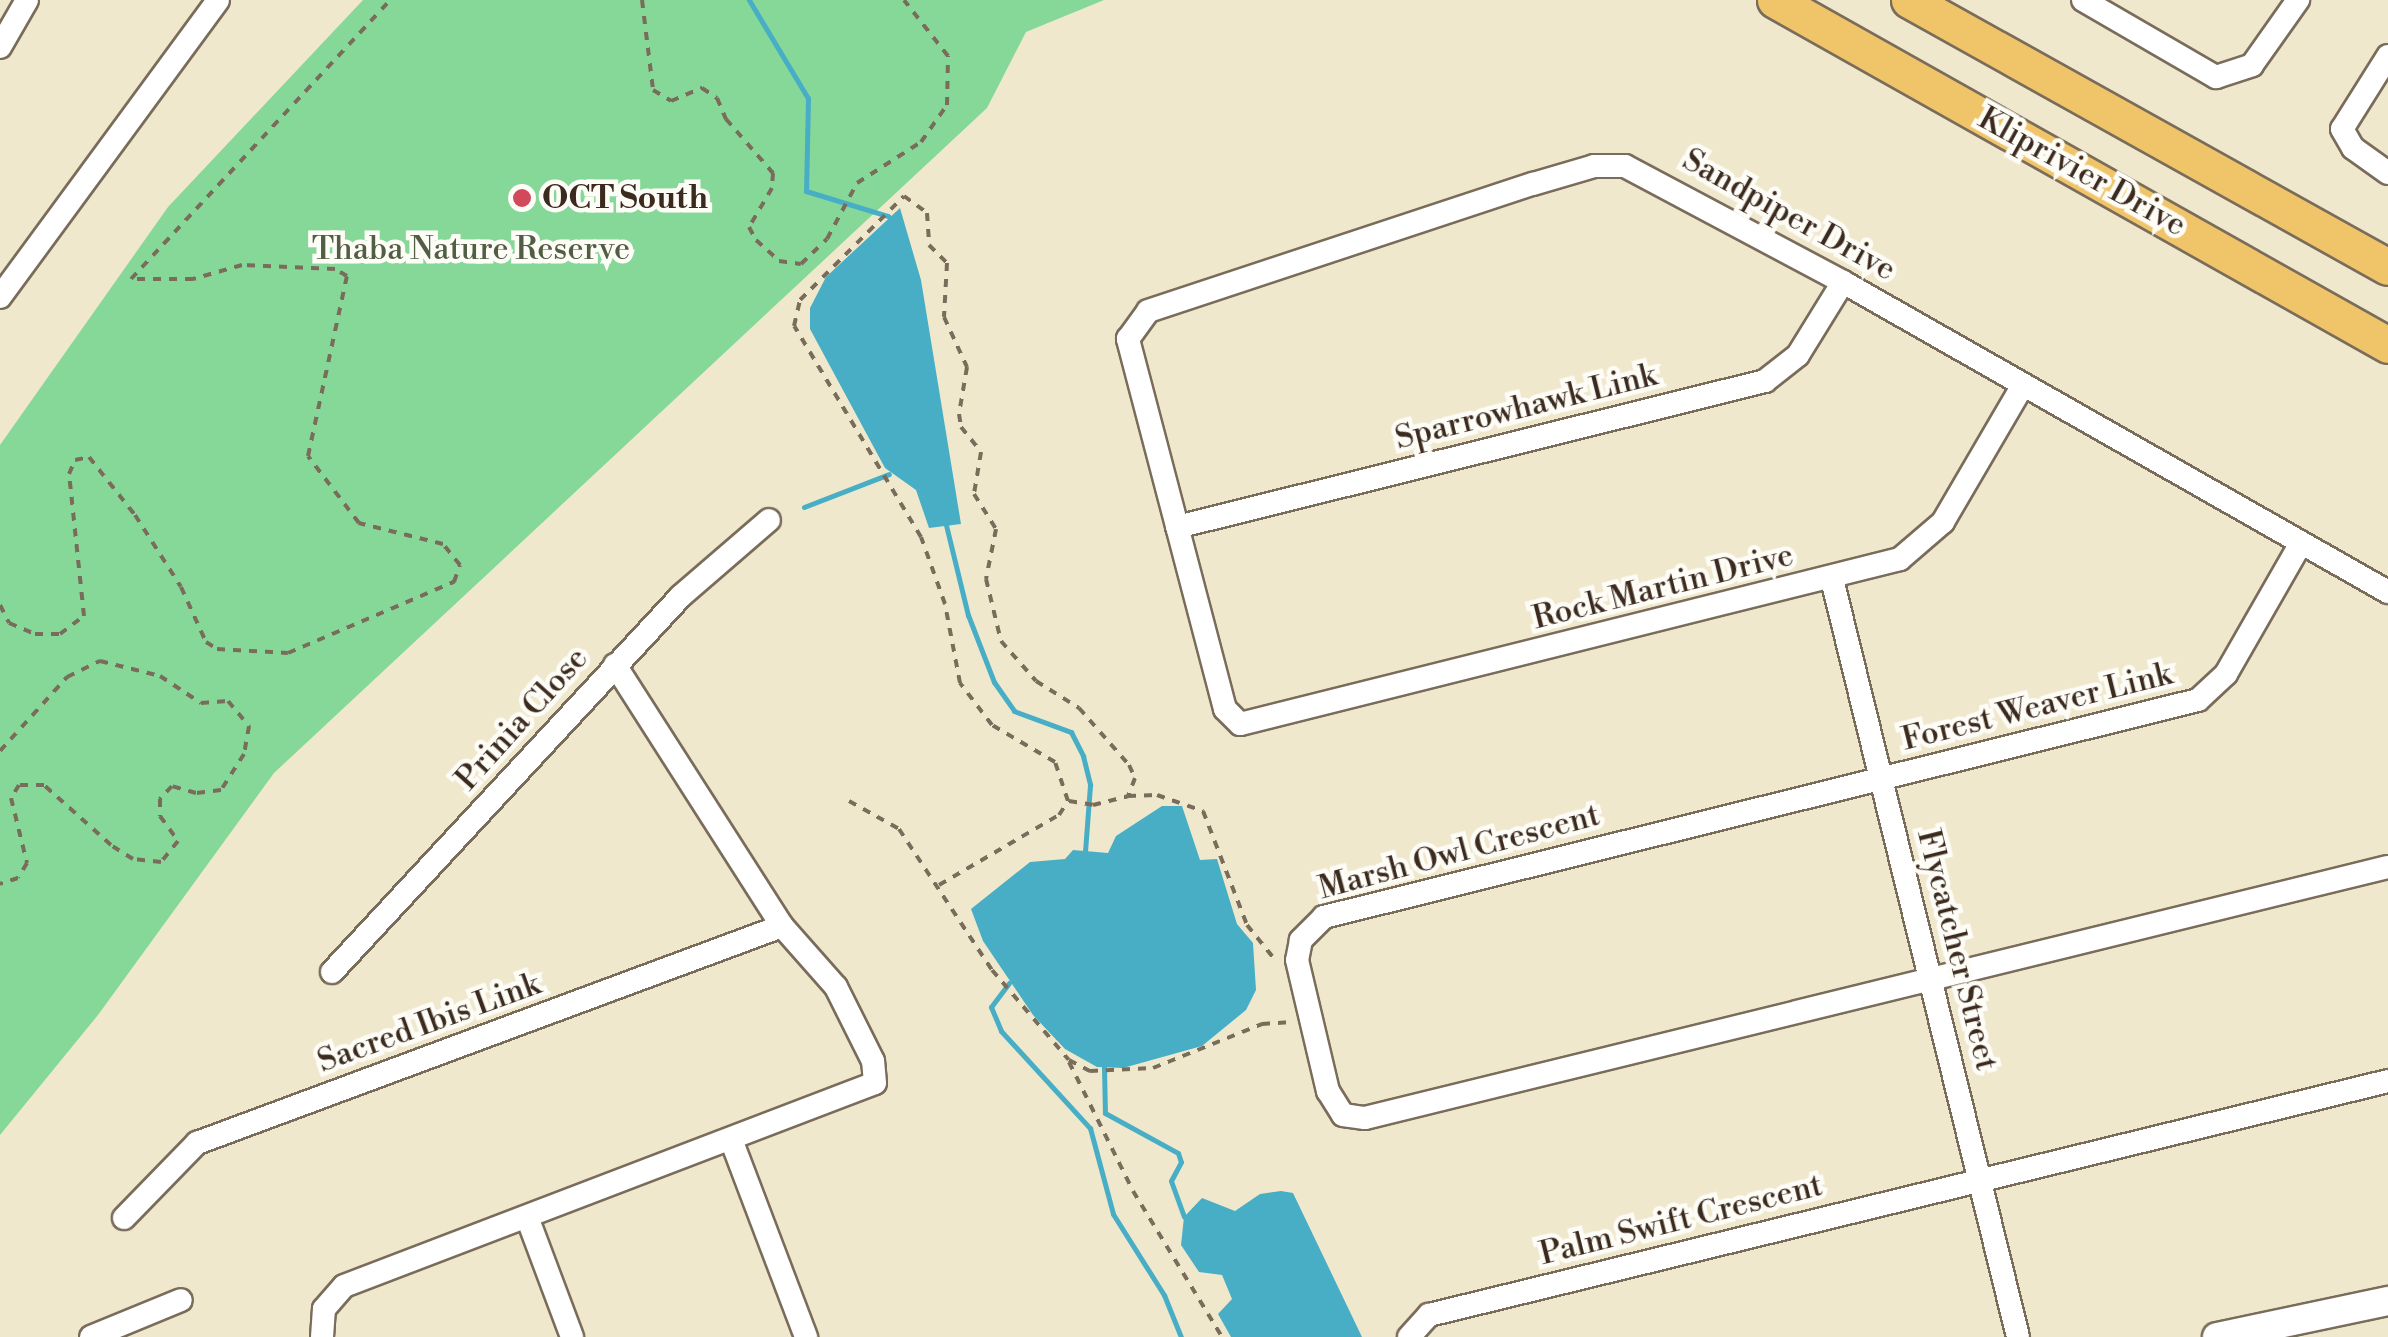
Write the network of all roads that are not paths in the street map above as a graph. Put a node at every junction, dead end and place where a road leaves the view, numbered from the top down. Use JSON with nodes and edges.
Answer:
{"nodes":[{"id":1,"x":27,"y":0,"type":"edge"},
{"id":2,"x":218,"y":0,"type":"edge"},
{"id":3,"x":1775,"y":0,"type":"edge"},
{"id":4,"x":1910,"y":0,"type":"edge"},
{"id":5,"x":2083,"y":0,"type":"edge"},
{"id":6,"x":2298,"y":0,"type":"edge"},
{"id":7,"x":0,"y":47,"type":"edge"},
{"id":8,"x":2388,"y":56,"type":"edge"},
{"id":9,"x":2388,"y":173,"type":"edge"},
{"id":10,"x":2388,"y":268,"type":"edge"},
{"id":11,"x":1843,"y":282,"type":"junction"},
{"id":12,"x":0,"y":297,"type":"edge"},
{"id":13,"x":2388,"y":345,"type":"edge"},
{"id":14,"x":2023,"y":384,"type":"junction"},
{"id":15,"x":769,"y":520,"type":"dead end"},
{"id":16,"x":1178,"y":527,"type":"junction"},
{"id":17,"x":2301,"y":542,"type":"junction"},
{"id":18,"x":1832,"y":579,"type":"junction"},
{"id":19,"x":2388,"y":592,"type":"edge"},
{"id":20,"x":615,"y":665,"type":"junction"},
{"id":21,"x":1883,"y":779,"type":"junction"},
{"id":22,"x":2388,"y":867,"type":"edge"},
{"id":23,"x":782,"y":926,"type":"junction"},
{"id":24,"x":332,"y":972,"type":"dead end"},
{"id":25,"x":1931,"y":980,"type":"junction"},
{"id":26,"x":2388,"y":1081,"type":"edge"},
{"id":27,"x":732,"y":1142,"type":"junction"},
{"id":28,"x":1980,"y":1180,"type":"junction"},
{"id":29,"x":527,"y":1216,"type":"junction"},
{"id":30,"x":124,"y":1218,"type":"dead end"},
{"id":31,"x":182,"y":1300,"type":"dead end"},
{"id":32,"x":2388,"y":1300,"type":"edge"},
{"id":33,"x":130,"y":1330,"type":"edge"},
{"id":34,"x":90,"y":1337,"type":"edge"},
{"id":35,"x":322,"y":1337,"type":"edge"},
{"id":36,"x":572,"y":1337,"type":"edge"},
{"id":37,"x":806,"y":1337,"type":"edge"},
{"id":38,"x":1409,"y":1337,"type":"edge"},
{"id":39,"x":2018,"y":1337,"type":"edge"},
{"id":40,"x":2217,"y":1337,"type":"edge"}],
"edges":[{"from":1,"to":7,"type":"street"},
{"from":2,"to":12,"type":"street"},
{"from":3,"to":13,"type":"main road","name":"Kliprivier Drive"},
{"from":4,"to":10,"type":"main road","name":"Kliprivier Drive"},
{"from":5,"to":6,"type":"street"},
{"from":8,"to":9,"type":"street"},
{"from":11,"to":14,"type":"street","name":"Sandpiper Drive"},
{"from":11,"to":16,"type":"street","name":"Sparrowhawk Link"},
{"from":11,"to":16,"type":"street","name":"Sandpiper Drive"},
{"from":14,"to":17,"type":"street","name":"Sandpiper Drive"},
{"from":14,"to":18,"type":"street","name":"Rock Martin Drive"},
{"from":15,"to":20,"type":"street","name":"Prinia Close"},
{"from":16,"to":18,"type":"street","name":"Rock Martin Drive"},
{"from":17,"to":19,"type":"street","name":"Sandpiper Drive"},
{"from":17,"to":21,"type":"street","name":"Forest Weaver Link"},
{"from":18,"to":21,"type":"street","name":"Flycatcher Street"},
{"from":20,"to":23,"type":"street"},
{"from":20,"to":24,"type":"street","name":"Prinia Close"},
{"from":21,"to":25,"type":"street","name":"Flycatcher Street"},
{"from":21,"to":25,"type":"street","name":"Marsh Owl Crescent"},
{"from":22,"to":25,"type":"street"},
{"from":23,"to":27,"type":"street"},
{"from":23,"to":30,"type":"street","name":"Sacred Ibis Link"},
{"from":25,"to":28,"type":"street","name":"Flycatcher Street"},
{"from":26,"to":28,"type":"street","name":"Palm Swift Crescent"},
{"from":27,"to":29,"type":"street"},
{"from":27,"to":37,"type":"street"},
{"from":28,"to":38,"type":"street","name":"Palm Swift Crescent"},
{"from":28,"to":39,"type":"street","name":"Flycatcher Street"},
{"from":29,"to":35,"type":"street"},
{"from":29,"to":36,"type":"street"},
{"from":31,"to":33,"type":"street"},
{"from":32,"to":40,"type":"street"},
{"from":33,"to":34,"type":"street"}]}
